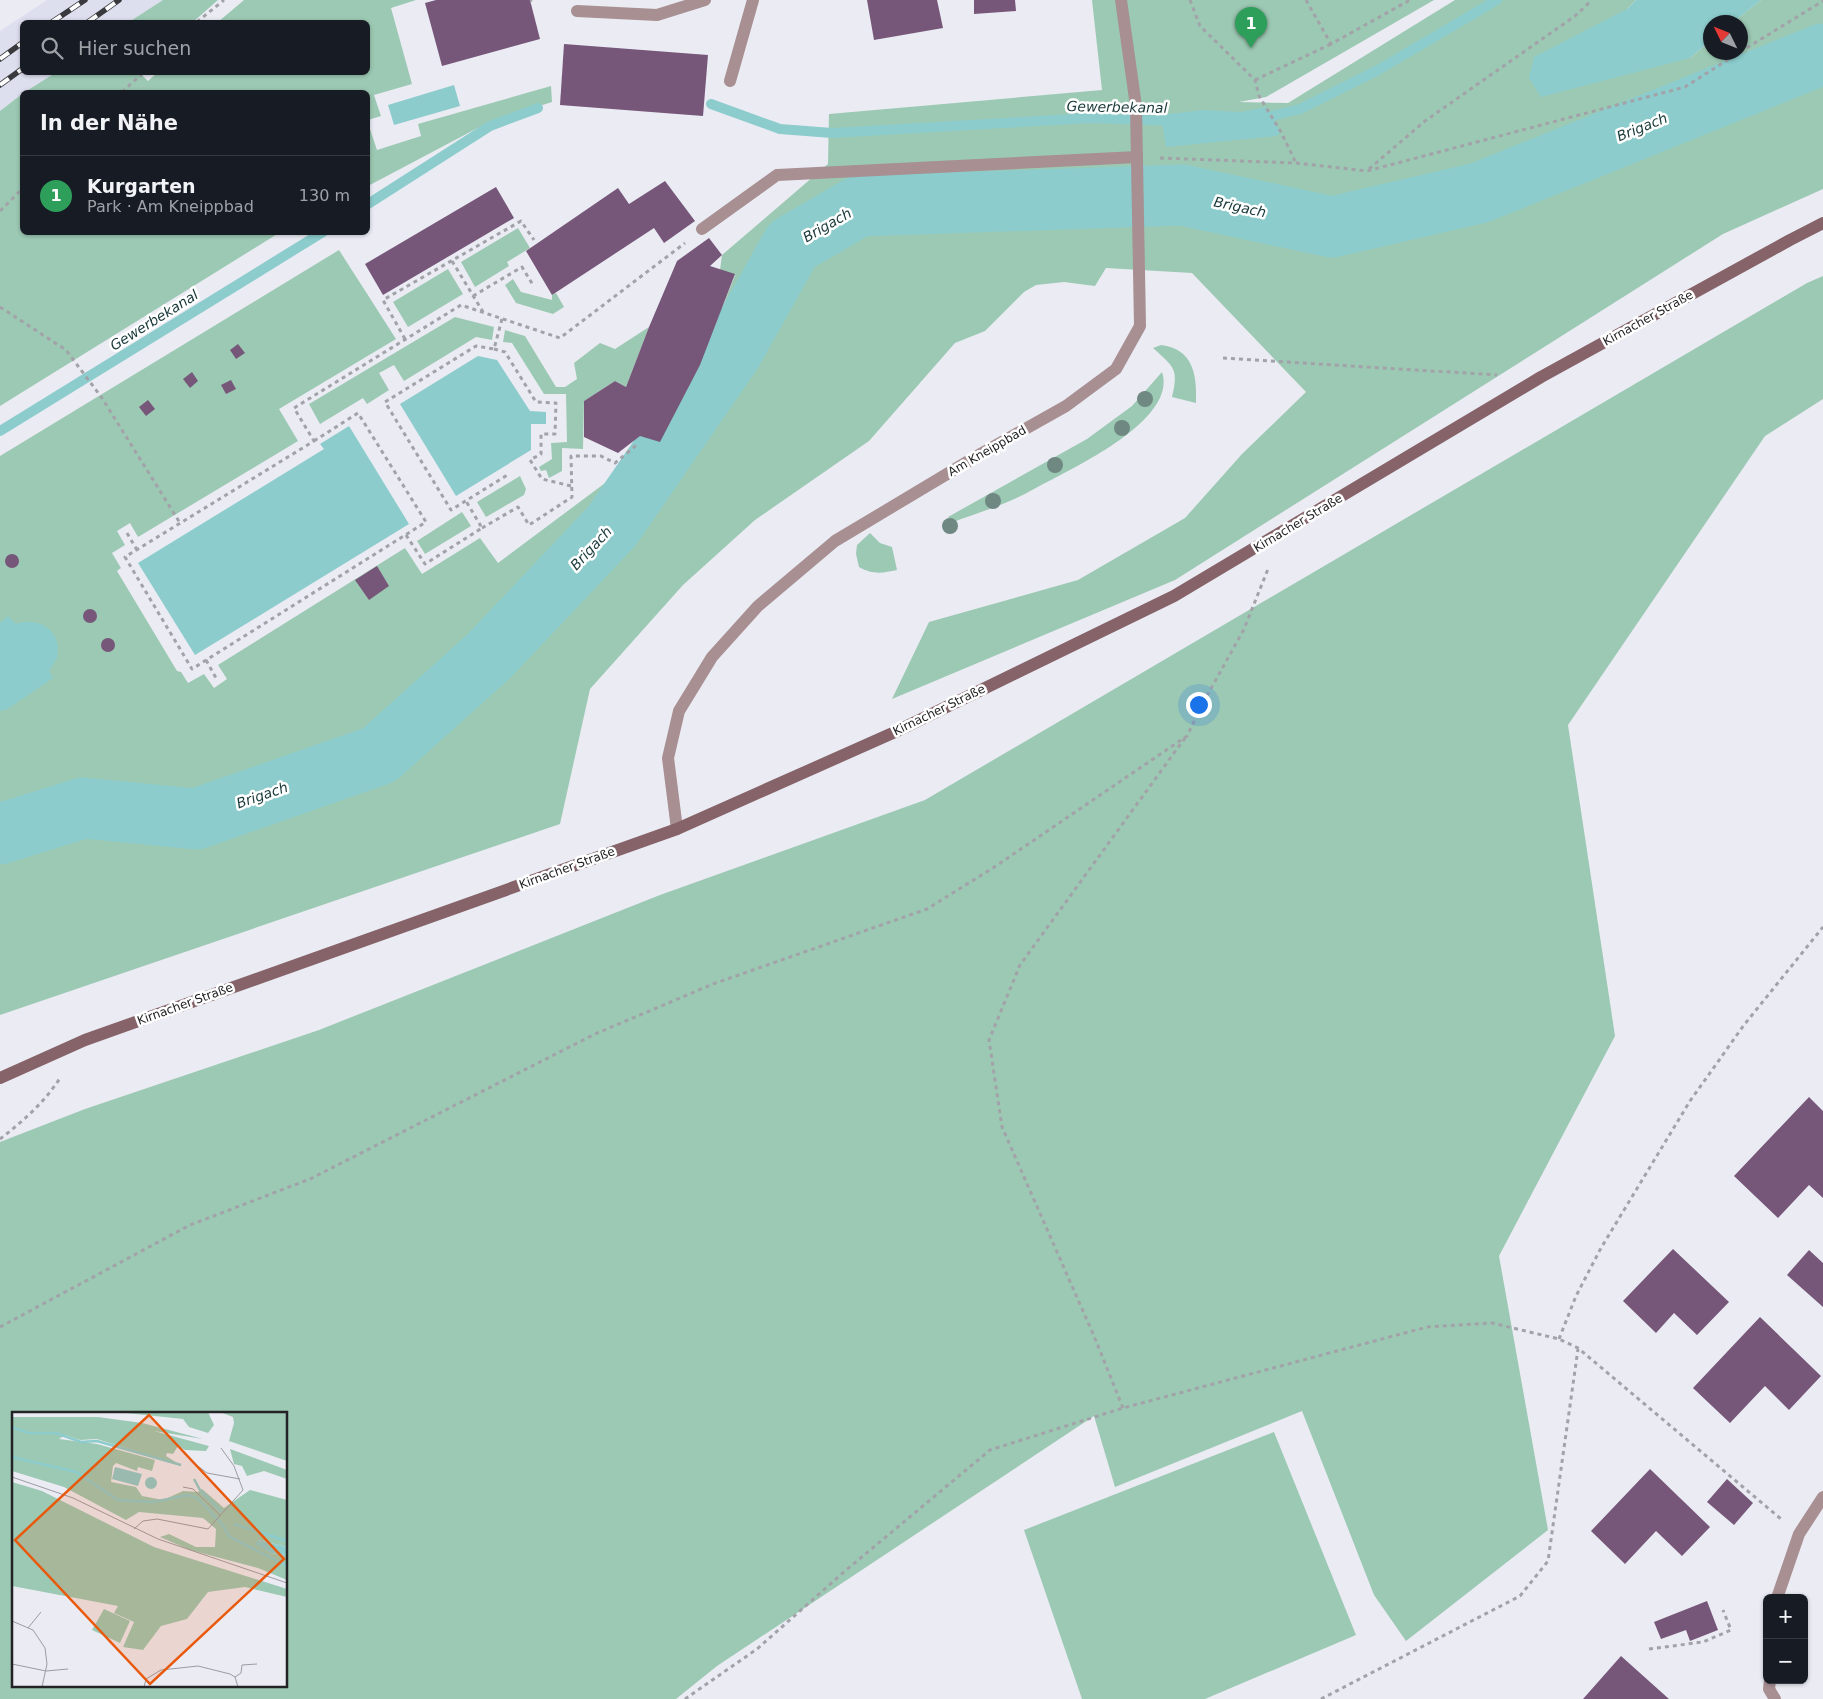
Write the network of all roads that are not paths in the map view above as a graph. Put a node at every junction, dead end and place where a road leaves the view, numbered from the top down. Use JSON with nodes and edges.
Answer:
{"nodes":[{"id":1,"x":705,"y":0,"type":"edge"},
{"id":2,"x":753,"y":0,"type":"edge"},
{"id":3,"x":1122,"y":0,"type":"edge"},
{"id":4,"x":577,"y":11,"type":"dead end"},
{"id":5,"x":730,"y":81,"type":"dead end"},
{"id":6,"x":1137,"y":151,"type":"junction"},
{"id":7,"x":1823,"y":223,"type":"edge"},
{"id":8,"x":702,"y":229,"type":"road end"},
{"id":9,"x":677,"y":829,"type":"junction"},
{"id":10,"x":0,"y":1078,"type":"edge"},
{"id":11,"x":1823,"y":1496,"type":"edge"},
{"id":12,"x":1778,"y":1594,"type":"edge"},
{"id":13,"x":1770,"y":1684,"type":"edge"},
{"id":14,"x":1775,"y":1699,"type":"edge"}],
"edges":[{"from":1,"to":4,"type":"street"},
{"from":2,"to":5,"type":"street"},
{"from":3,"to":6,"type":"street","name":"Am Kneippbad"},
{"from":6,"to":8,"type":"street"},
{"from":6,"to":9,"type":"street","name":"Am Kneippbad"},
{"from":7,"to":9,"type":"main road","name":"Kirnacher Straße"},
{"from":9,"to":10,"type":"main road","name":"Kirnacher Straße"},
{"from":11,"to":12,"type":"street"},
{"from":13,"to":14,"type":"street"}]}
